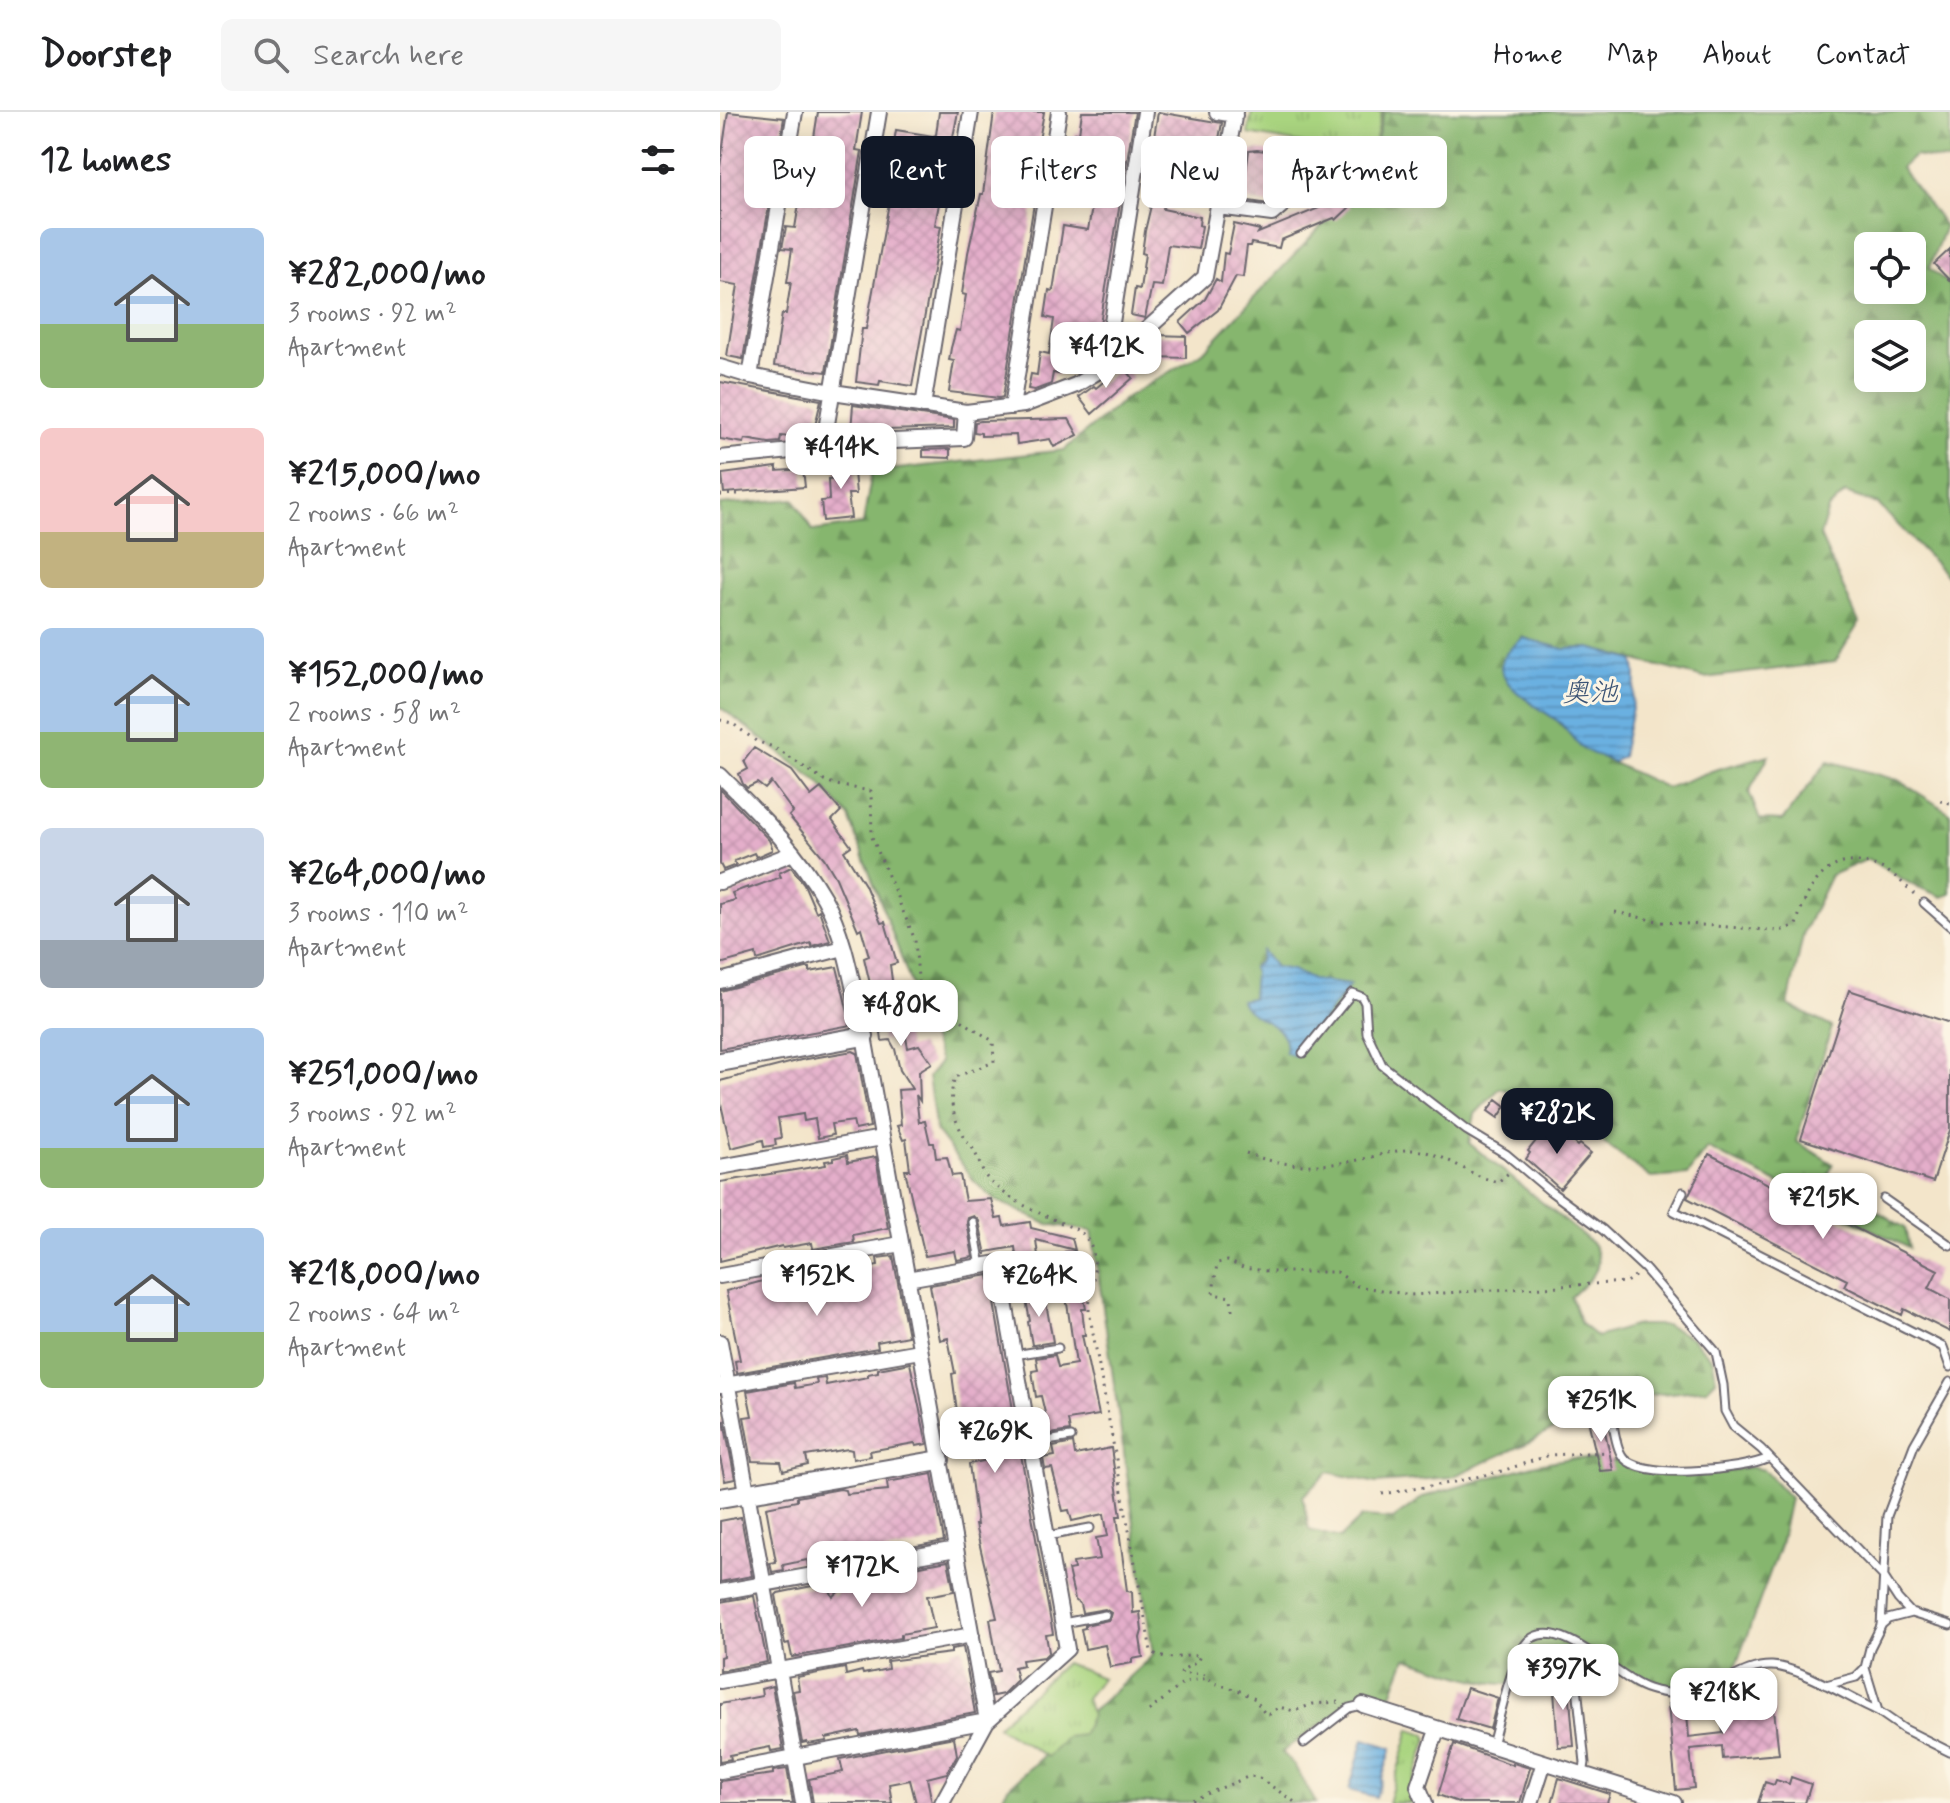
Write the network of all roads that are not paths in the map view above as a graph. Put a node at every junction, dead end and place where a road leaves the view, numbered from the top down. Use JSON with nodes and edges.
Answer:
{"nodes":[{"id":1,"x":795,"y":112,"type":"edge"},
{"id":2,"x":879,"y":112,"type":"edge"},
{"id":3,"x":971,"y":112,"type":"edge"},
{"id":4,"x":1059,"y":112,"type":"edge"},
{"id":5,"x":1145,"y":112,"type":"edge"},
{"id":6,"x":1217,"y":112,"type":"edge"},
{"id":7,"x":1235,"y":113,"type":"edge"},
{"id":8,"x":1231,"y":136,"type":"edge"},
{"id":9,"x":1218,"y":208,"type":"edge"},
{"id":10,"x":1226,"y":208,"type":"edge"},
{"id":11,"x":1279,"y":208,"type":"edge"},
{"id":12,"x":720,"y":367,"type":"edge"},
{"id":13,"x":1105,"y":367,"type":"junction"},
{"id":14,"x":750,"y":376,"type":"junction"},
{"id":15,"x":833,"y":392,"type":"junction"},
{"id":16,"x":923,"y":406,"type":"junction"},
{"id":17,"x":1012,"y":407,"type":"junction"},
{"id":18,"x":966,"y":412,"type":"junction"},
{"id":19,"x":824,"y":444,"type":"junction"},
{"id":20,"x":720,"y":458,"type":"edge"},
{"id":21,"x":720,"y":775,"type":"edge"},
{"id":22,"x":793,"y":853,"type":"junction"},
{"id":23,"x":720,"y":882,"type":"edge"},
{"id":24,"x":1924,"y":903,"type":"road end"},
{"id":25,"x":1950,"y":926,"type":"edge"},
{"id":26,"x":843,"y":948,"type":"junction"},
{"id":27,"x":720,"y":981,"type":"edge"},
{"id":28,"x":864,"y":1036,"type":"junction"},
{"id":29,"x":1303,"y":1053,"type":"dead end"},
{"id":30,"x":720,"y":1062,"type":"edge"},
{"id":31,"x":882,"y":1138,"type":"junction"},
{"id":32,"x":720,"y":1167,"type":"edge"},
{"id":33,"x":1683,"y":1192,"type":"dead end"},
{"id":34,"x":1884,"y":1199,"type":"dead end"},
{"id":35,"x":973,"y":1222,"type":"dead end"},
{"id":36,"x":901,"y":1244,"type":"junction"},
{"id":37,"x":1950,"y":1245,"type":"edge"},
{"id":38,"x":981,"y":1266,"type":"junction"},
{"id":39,"x":720,"y":1276,"type":"edge"},
{"id":40,"x":907,"y":1279,"type":"junction"},
{"id":41,"x":1045,"y":1285,"type":"dead end"},
{"id":42,"x":1003,"y":1292,"type":"junction"},
{"id":43,"x":720,"y":1342,"type":"edge"},
{"id":44,"x":1058,"y":1348,"type":"dead end"},
{"id":45,"x":920,"y":1351,"type":"junction"},
{"id":46,"x":1014,"y":1355,"type":"junction"},
{"id":47,"x":1950,"y":1367,"type":"edge"},
{"id":48,"x":1950,"y":1382,"type":"edge"},
{"id":49,"x":724,"y":1386,"type":"edge"},
{"id":50,"x":1593,"y":1409,"type":"dead end"},
{"id":51,"x":1071,"y":1437,"type":"dead end"},
{"id":52,"x":1030,"y":1444,"type":"junction"},
{"id":53,"x":1769,"y":1458,"type":"junction"},
{"id":54,"x":940,"y":1460,"type":"junction"},
{"id":55,"x":748,"y":1493,"type":"junction"},
{"id":56,"x":720,"y":1498,"type":"edge"},
{"id":57,"x":1090,"y":1528,"type":"dead end"},
{"id":58,"x":1047,"y":1536,"type":"junction"},
{"id":59,"x":956,"y":1549,"type":"junction"},
{"id":60,"x":1883,"y":1576,"type":"junction"},
{"id":61,"x":765,"y":1584,"type":"junction"},
{"id":62,"x":720,"y":1592,"type":"edge"},
{"id":63,"x":1911,"y":1613,"type":"junction"},
{"id":64,"x":1105,"y":1615,"type":"dead end"},
{"id":65,"x":1063,"y":1623,"type":"junction"},
{"id":66,"x":1950,"y":1625,"type":"edge"},
{"id":67,"x":1881,"y":1626,"type":"junction"},
{"id":68,"x":972,"y":1635,"type":"junction"},
{"id":69,"x":1580,"y":1646,"type":"junction"},
{"id":70,"x":1865,"y":1668,"type":"junction"},
{"id":71,"x":780,"y":1670,"type":"junction"},
{"id":72,"x":720,"y":1681,"type":"edge"},
{"id":73,"x":1824,"y":1685,"type":"junction"},
{"id":74,"x":1358,"y":1706,"type":"joint"},
{"id":75,"x":1878,"y":1711,"type":"junction"},
{"id":76,"x":987,"y":1721,"type":"junction"},
{"id":77,"x":1437,"y":1730,"type":"junction"},
{"id":78,"x":1304,"y":1743,"type":"dead end"},
{"id":79,"x":1492,"y":1746,"type":"junction"},
{"id":80,"x":1950,"y":1752,"type":"edge"},
{"id":81,"x":795,"y":1757,"type":"junction"},
{"id":82,"x":1544,"y":1762,"type":"junction"},
{"id":83,"x":720,"y":1771,"type":"edge"},
{"id":84,"x":1583,"y":1775,"type":"junction"},
{"id":85,"x":1621,"y":1787,"type":"junction"},
{"id":86,"x":803,"y":1803,"type":"edge"},
{"id":87,"x":942,"y":1803,"type":"edge"},
{"id":88,"x":1425,"y":1803,"type":"edge"},
{"id":89,"x":1531,"y":1803,"type":"edge"},
{"id":90,"x":1616,"y":1803,"type":"edge"},
{"id":91,"x":1674,"y":1803,"type":"edge"}],
"edges":[{"from":1,"to":14,"type":"street"},
{"from":2,"to":15,"type":"street"},
{"from":3,"to":16,"type":"street"},
{"from":4,"to":17,"type":"street"},
{"from":5,"to":13,"type":"street"},
{"from":6,"to":7,"type":"street"},
{"from":7,"to":8,"type":"street"},
{"from":9,"to":13,"type":"street"},
{"from":10,"to":11,"type":"street"},
{"from":12,"to":14,"type":"street"},
{"from":13,"to":17,"type":"street"},
{"from":14,"to":15,"type":"street"},
{"from":15,"to":16,"type":"street"},
{"from":15,"to":19,"type":"street"},
{"from":16,"to":18,"type":"street"},
{"from":17,"to":18,"type":"street"},
{"from":18,"to":19,"type":"street"},
{"from":19,"to":20,"type":"street"},
{"from":21,"to":22,"type":"street"},
{"from":22,"to":23,"type":"street"},
{"from":22,"to":26,"type":"street"},
{"from":24,"to":25,"type":"lane"},
{"from":26,"to":27,"type":"street"},
{"from":26,"to":28,"type":"street"},
{"from":28,"to":30,"type":"street"},
{"from":28,"to":31,"type":"street"},
{"from":29,"to":53,"type":"lane"},
{"from":31,"to":32,"type":"street"},
{"from":31,"to":36,"type":"street"},
{"from":33,"to":47,"type":"lane"},
{"from":34,"to":37,"type":"lane"},
{"from":35,"to":38,"type":"lane"},
{"from":36,"to":39,"type":"street"},
{"from":36,"to":40,"type":"street"},
{"from":38,"to":40,"type":"street"},
{"from":38,"to":42,"type":"street"},
{"from":40,"to":45,"type":"street"},
{"from":41,"to":42,"type":"lane"},
{"from":42,"to":46,"type":"street"},
{"from":43,"to":49,"type":"street"},
{"from":44,"to":46,"type":"lane"},
{"from":45,"to":49,"type":"street"},
{"from":45,"to":54,"type":"street"},
{"from":46,"to":52,"type":"street"},
{"from":48,"to":60,"type":"lane"},
{"from":49,"to":55,"type":"street"},
{"from":50,"to":53,"type":"lane"},
{"from":51,"to":52,"type":"lane"},
{"from":52,"to":58,"type":"street"},
{"from":53,"to":60,"type":"lane"},
{"from":54,"to":55,"type":"street"},
{"from":54,"to":59,"type":"street"},
{"from":55,"to":56,"type":"street"},
{"from":55,"to":61,"type":"street"},
{"from":57,"to":58,"type":"lane"},
{"from":58,"to":65,"type":"street"},
{"from":59,"to":61,"type":"street"},
{"from":59,"to":68,"type":"street"},
{"from":60,"to":63,"type":"lane"},
{"from":60,"to":67,"type":"lane"},
{"from":61,"to":62,"type":"street"},
{"from":61,"to":71,"type":"street"},
{"from":63,"to":66,"type":"lane"},
{"from":63,"to":67,"type":"lane"},
{"from":64,"to":65,"type":"lane"},
{"from":65,"to":76,"type":"street"},
{"from":67,"to":70,"type":"lane"},
{"from":68,"to":71,"type":"street"},
{"from":68,"to":76,"type":"street"},
{"from":69,"to":73,"type":"lane"},
{"from":69,"to":79,"type":"lane"},
{"from":69,"to":84,"type":"lane"},
{"from":70,"to":73,"type":"lane"},
{"from":70,"to":75,"type":"lane"},
{"from":71,"to":72,"type":"street"},
{"from":71,"to":81,"type":"street"},
{"from":73,"to":75,"type":"lane"},
{"from":74,"to":77,"type":"street"},
{"from":74,"to":78,"type":"lane"},
{"from":75,"to":80,"type":"lane"},
{"from":76,"to":81,"type":"street"},
{"from":76,"to":87,"type":"street"},
{"from":77,"to":79,"type":"street"},
{"from":77,"to":88,"type":"street"},
{"from":79,"to":82,"type":"street"},
{"from":81,"to":83,"type":"street"},
{"from":81,"to":86,"type":"street"},
{"from":82,"to":84,"type":"street"},
{"from":82,"to":89,"type":"street"},
{"from":84,"to":85,"type":"street"},
{"from":85,"to":90,"type":"street"},
{"from":85,"to":91,"type":"street"}]}
